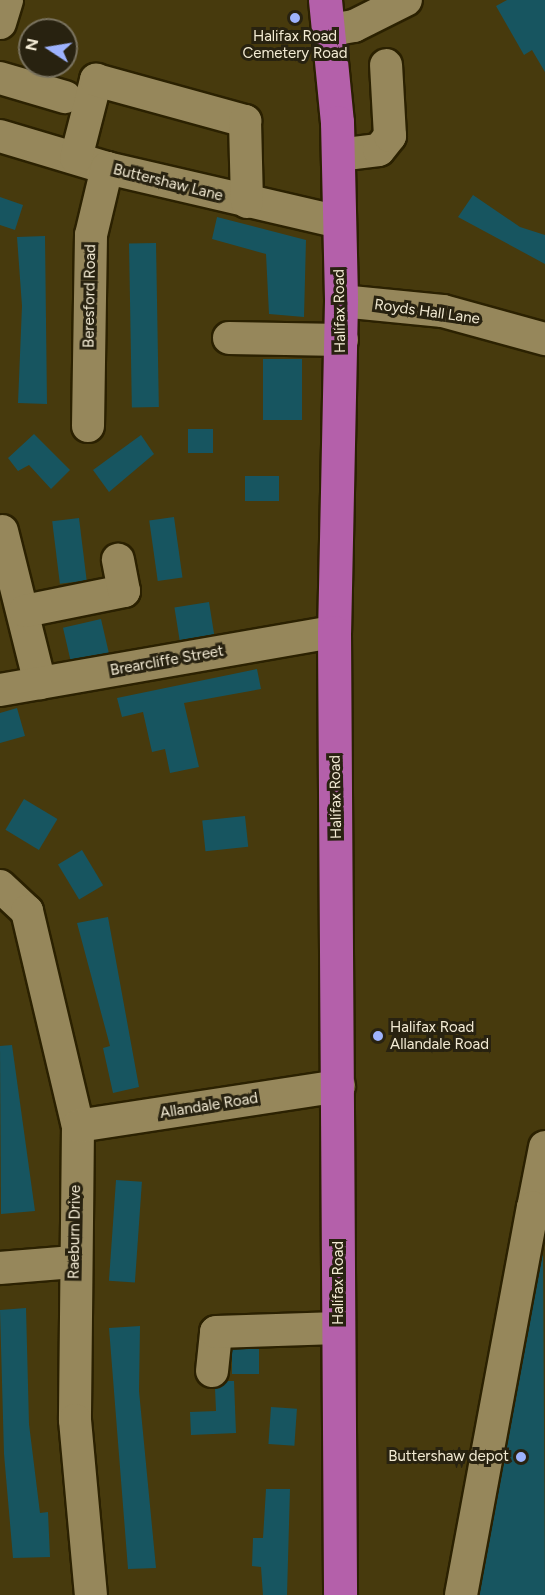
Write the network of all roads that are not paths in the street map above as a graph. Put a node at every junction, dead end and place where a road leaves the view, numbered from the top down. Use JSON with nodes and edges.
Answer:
{"nodes":[{"id":1,"x":7,"y":0,"type":"edge"},
{"id":2,"x":406,"y":0,"type":"edge"},
{"id":3,"x":328,"y":15,"type":"edge"},
{"id":4,"x":0,"y":22,"type":"edge"},
{"id":5,"x":386,"y":65,"type":"dead end"},
{"id":6,"x":0,"y":78,"type":"edge"},
{"id":7,"x":65,"y":97,"type":"dead end"},
{"id":8,"x":0,"y":136,"type":"edge"},
{"id":9,"x":338,"y":155,"type":"junction"},
{"id":10,"x":76,"y":158,"type":"junction"},
{"id":11,"x":107,"y":168,"type":"junction"},
{"id":12,"x":247,"y":202,"type":"junction"},
{"id":13,"x":339,"y":222,"type":"junction"},
{"id":14,"x":341,"y":301,"type":"junction"},
{"id":15,"x":229,"y":338,"type":"dead end"},
{"id":16,"x":545,"y":339,"type":"edge"},
{"id":17,"x":342,"y":340,"type":"junction"},
{"id":18,"x":88,"y":426,"type":"dead end"},
{"id":19,"x":2,"y":531,"type":"dead end"},
{"id":20,"x":118,"y":560,"type":"dead end"},
{"id":21,"x":25,"y":611,"type":"junction"},
{"id":22,"x":334,"y":632,"type":"junction"},
{"id":23,"x":40,"y":683,"type":"junction"},
{"id":24,"x":0,"y":690,"type":"edge"},
{"id":25,"x":0,"y":886,"type":"edge"},
{"id":26,"x":339,"y":1086,"type":"junction"},
{"id":27,"x":78,"y":1126,"type":"junction"},
{"id":28,"x":545,"y":1147,"type":"edge"},
{"id":29,"x":539,"y":1209,"type":"edge"},
{"id":30,"x":73,"y":1262,"type":"junction"},
{"id":31,"x":0,"y":1268,"type":"edge"},
{"id":32,"x":338,"y":1328,"type":"junction"},
{"id":33,"x":212,"y":1371,"type":"dead end"},
{"id":34,"x":91,"y":1595,"type":"edge"},
{"id":35,"x":340,"y":1595,"type":"edge"},
{"id":36,"x":461,"y":1595,"type":"edge"}],
"edges":[{"from":1,"to":4,"type":"street"},
{"from":2,"to":3,"type":"street"},
{"from":3,"to":9,"type":"highway","name":"Halifax Road"},
{"from":5,"to":9,"type":"street"},
{"from":6,"to":7,"type":"street"},
{"from":8,"to":10,"type":"street","name":"Buttershaw Lane"},
{"from":9,"to":13,"type":"highway","name":"Halifax Road"},
{"from":10,"to":11,"type":"street","name":"Buttershaw Lane"},
{"from":10,"to":12,"type":"street"},
{"from":11,"to":12,"type":"street","name":"Buttershaw Lane"},
{"from":11,"to":18,"type":"street","name":"Beresford Road"},
{"from":12,"to":13,"type":"street","name":"Buttershaw Lane"},
{"from":13,"to":14,"type":"highway","name":"Halifax Road"},
{"from":14,"to":16,"type":"street","name":"Royds Hall Lane"},
{"from":14,"to":17,"type":"highway","name":"Halifax Road"},
{"from":15,"to":17,"type":"street"},
{"from":17,"to":22,"type":"highway","name":"Halifax Road"},
{"from":19,"to":21,"type":"street"},
{"from":20,"to":21,"type":"street"},
{"from":21,"to":23,"type":"street"},
{"from":22,"to":23,"type":"street","name":"Brearcliffe Street"},
{"from":22,"to":26,"type":"highway","name":"Halifax Road"},
{"from":23,"to":24,"type":"street","name":"Brearcliffe Street"},
{"from":25,"to":27,"type":"street","name":"Raeburn Drive"},
{"from":26,"to":27,"type":"street","name":"Allandale Road"},
{"from":26,"to":32,"type":"highway","name":"Halifax Road"},
{"from":27,"to":30,"type":"street","name":"Raeburn Drive"},
{"from":28,"to":29,"type":"street"},
{"from":29,"to":36,"type":"street"},
{"from":30,"to":31,"type":"street"},
{"from":30,"to":34,"type":"street","name":"Raeburn Drive"},
{"from":32,"to":33,"type":"street"},
{"from":32,"to":35,"type":"highway","name":"Halifax Road"}]}
